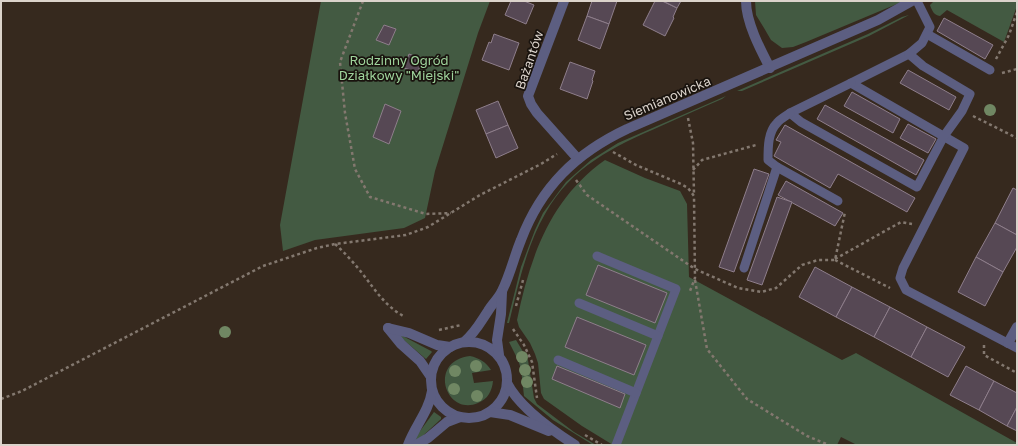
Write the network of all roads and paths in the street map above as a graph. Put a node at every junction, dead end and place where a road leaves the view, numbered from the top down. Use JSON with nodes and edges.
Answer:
{"nodes":[{"id":1,"x":364,"y":1,"type":"edge"},
{"id":2,"x":564,"y":1,"type":"edge"},
{"id":3,"x":746,"y":1,"type":"edge"},
{"id":4,"x":912,"y":1,"type":"edge"},
{"id":5,"x":917,"y":1,"type":"edge"},
{"id":6,"x":1017,"y":12,"type":"edge"},
{"id":7,"x":927,"y":34,"type":"junction"},
{"id":8,"x":909,"y":54,"type":"junction"},
{"id":9,"x":770,"y":68,"type":"junction"},
{"id":10,"x":990,"y":70,"type":"joint"},
{"id":11,"x":851,"y":82,"type":"junction"},
{"id":12,"x":962,"y":111,"type":"junction"},
{"id":13,"x":790,"y":113,"type":"junction"},
{"id":14,"x":692,"y":116,"type":"dead end"},
{"id":15,"x":688,"y":118,"type":"junction"},
{"id":16,"x":681,"y":121,"type":"dead end"},
{"id":17,"x":944,"y":136,"type":"junction"},
{"id":18,"x":1017,"y":138,"type":"edge"},
{"id":19,"x":770,"y":139,"type":"junction"},
{"id":20,"x":567,"y":147,"type":"junction"},
{"id":21,"x":618,"y":149,"type":"dead end"},
{"id":22,"x":610,"y":154,"type":"dead end"},
{"id":23,"x":578,"y":159,"type":"junction"},
{"id":24,"x":777,"y":166,"type":"junction"},
{"id":25,"x":693,"y":170,"type":"junction"},
{"id":26,"x":580,"y":176,"type":"dead end"},
{"id":27,"x":694,"y":196,"type":"dead end"},
{"id":28,"x":838,"y":201,"type":"joint"},
{"id":29,"x":452,"y":213,"type":"junction"},
{"id":30,"x":924,"y":226,"type":"junction"},
{"id":31,"x":335,"y":244,"type":"junction"},
{"id":32,"x":597,"y":256,"type":"dead end"},
{"id":33,"x":835,"y":260,"type":"junction"},
{"id":34,"x":744,"y":268,"type":"dead end"},
{"id":35,"x":524,"y":276,"type":"dead end"},
{"id":36,"x":695,"y":278,"type":"dead end"},
{"id":37,"x":906,"y":290,"type":"junction"},
{"id":38,"x":502,"y":292,"type":"junction"},
{"id":39,"x":579,"y":303,"type":"dead end"},
{"id":40,"x":516,"y":310,"type":"dead end"},
{"id":41,"x":410,"y":319,"type":"dead end"},
{"id":42,"x":465,"y":324,"type":"dead end"},
{"id":43,"x":512,"y":326,"type":"dead end"},
{"id":44,"x":1017,"y":327,"type":"edge"},
{"id":45,"x":435,"y":331,"type":"dead end"},
{"id":46,"x":984,"y":331,"type":"junction"},
{"id":47,"x":658,"y":336,"type":"junction"},
{"id":48,"x":464,"y":342,"type":"junction"},
{"id":49,"x":1008,"y":343,"type":"junction"},
{"id":50,"x":450,"y":347,"type":"junction"},
{"id":51,"x":1017,"y":348,"type":"edge"},
{"id":52,"x":499,"y":355,"type":"junction"},
{"id":53,"x":558,"y":360,"type":"dead end"},
{"id":54,"x":1017,"y":373,"type":"edge"},
{"id":55,"x":431,"y":377,"type":"junction"},
{"id":56,"x":507,"y":383,"type":"junction"},
{"id":57,"x":432,"y":392,"type":"junction"},
{"id":58,"x":636,"y":393,"type":"junction"},
{"id":59,"x":1,"y":399,"type":"edge"},
{"id":60,"x":540,"y":402,"type":"dead end"},
{"id":61,"x":490,"y":412,"type":"junction"},
{"id":62,"x":460,"y":417,"type":"junction"},
{"id":63,"x":582,"y":433,"type":"dead end"},
{"id":64,"x":556,"y":434,"type":"junction"},
{"id":65,"x":408,"y":445,"type":"edge"},
{"id":66,"x":416,"y":445,"type":"edge"},
{"id":67,"x":576,"y":445,"type":"edge"},
{"id":68,"x":602,"y":445,"type":"edge"},
{"id":69,"x":616,"y":445,"type":"edge"},
{"id":70,"x":829,"y":445,"type":"edge"}],
"edges":[{"from":1,"to":29,"type":"path"},
{"from":2,"to":20,"type":"street","name":"Bażantów"},
{"from":3,"to":9,"type":"street"},
{"from":4,"to":9,"type":"street","name":"Siemianowicka"},
{"from":5,"to":7,"type":"lane"},
{"from":6,"to":10,"type":"path"},
{"from":7,"to":8,"type":"lane"},
{"from":7,"to":10,"type":"lane"},
{"from":8,"to":11,"type":"lane"},
{"from":8,"to":12,"type":"lane"},
{"from":9,"to":23,"type":"street","name":"Siemianowicka"},
{"from":11,"to":13,"type":"lane"},
{"from":11,"to":17,"type":"lane"},
{"from":12,"to":17,"type":"lane"},
{"from":12,"to":18,"type":"path"},
{"from":13,"to":17,"type":"lane"},
{"from":13,"to":19,"type":"lane"},
{"from":14,"to":15,"type":"path"},
{"from":15,"to":16,"type":"path"},
{"from":15,"to":25,"type":"path"},
{"from":17,"to":30,"type":"lane"},
{"from":19,"to":24,"type":"lane"},
{"from":19,"to":25,"type":"path"},
{"from":20,"to":23,"type":"street","name":"Bażantów"},
{"from":20,"to":29,"type":"path"},
{"from":21,"to":22,"type":"path"},
{"from":23,"to":38,"type":"street","name":"Siemianowicka"},
{"from":24,"to":28,"type":"lane"},
{"from":24,"to":34,"type":"lane"},
{"from":25,"to":27,"type":"path"},
{"from":26,"to":33,"type":"path"},
{"from":28,"to":33,"type":"path"},
{"from":29,"to":31,"type":"path"},
{"from":30,"to":33,"type":"path"},
{"from":30,"to":37,"type":"lane"},
{"from":31,"to":41,"type":"path"},
{"from":31,"to":59,"type":"path"},
{"from":32,"to":47,"type":"lane"},
{"from":33,"to":37,"type":"path"},
{"from":35,"to":40,"type":"path"},
{"from":36,"to":70,"type":"path"},
{"from":37,"to":46,"type":"lane"},
{"from":38,"to":48,"type":"street","name":"Siemianowicka"},
{"from":38,"to":52,"type":"street","name":"Siemianowicka"},
{"from":39,"to":47,"type":"lane"},
{"from":42,"to":45,"type":"path"},
{"from":43,"to":60,"type":"path"},
{"from":44,"to":49,"type":"street"},
{"from":46,"to":49,"type":"lane"},
{"from":46,"to":54,"type":"path"},
{"from":47,"to":58,"type":"lane"},
{"from":48,"to":50,"type":"street"},
{"from":48,"to":52,"type":"street"},
{"from":49,"to":51,"type":"lane"},
{"from":50,"to":55,"type":"street"},
{"from":50,"to":55,"type":"street"},
{"from":52,"to":56,"type":"street"},
{"from":53,"to":58,"type":"lane"},
{"from":55,"to":57,"type":"street"},
{"from":56,"to":61,"type":"street"},
{"from":56,"to":64,"type":"street"},
{"from":57,"to":62,"type":"street"},
{"from":57,"to":65,"type":"street"},
{"from":58,"to":69,"type":"lane"},
{"from":61,"to":62,"type":"street"},
{"from":61,"to":64,"type":"street"},
{"from":62,"to":66,"type":"street"},
{"from":63,"to":68,"type":"path"},
{"from":64,"to":67,"type":"street"}]}
